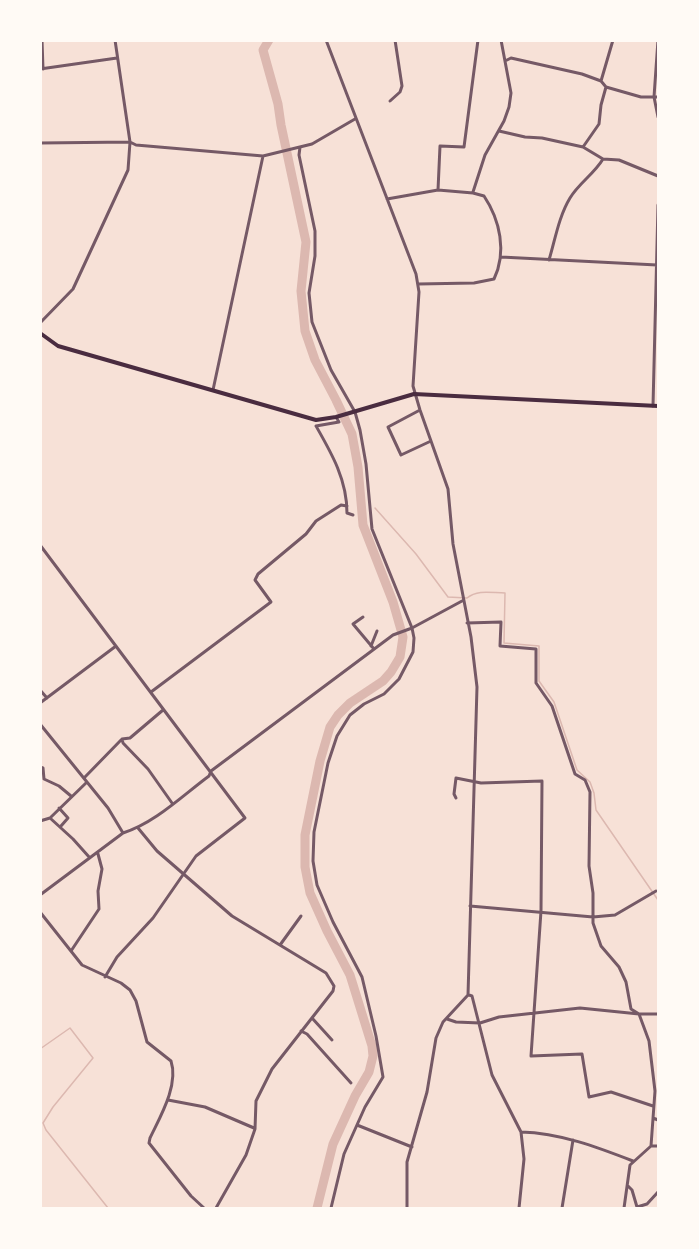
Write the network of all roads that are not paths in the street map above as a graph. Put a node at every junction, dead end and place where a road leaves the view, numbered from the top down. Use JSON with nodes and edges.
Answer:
{"nodes":[{"id":1,"x":42,"y":40,"type":"edge"},
{"id":2,"x":115,"y":40,"type":"edge"},
{"id":3,"x":326,"y":40,"type":"edge"},
{"id":4,"x":395,"y":40,"type":"edge"},
{"id":5,"x":478,"y":40,"type":"edge"},
{"id":6,"x":501,"y":40,"type":"edge"},
{"id":7,"x":613,"y":40,"type":"edge"},
{"id":8,"x":658,"y":40,"type":"edge"},
{"id":9,"x":117,"y":58,"type":"junction"},
{"id":10,"x":505,"y":61,"type":"junction"},
{"id":11,"x":42,"y":69,"type":"edge"},
{"id":12,"x":601,"y":81,"type":"junction"},
{"id":13,"x":606,"y":87,"type":"junction"},
{"id":14,"x":656,"y":97,"type":"edge"},
{"id":15,"x":390,"y":100,"type":"dead end"},
{"id":16,"x":658,"y":117,"type":"edge"},
{"id":17,"x":356,"y":119,"type":"junction"},
{"id":18,"x":499,"y":130,"type":"junction"},
{"id":19,"x":130,"y":142,"type":"junction"},
{"id":20,"x":40,"y":143,"type":"edge"},
{"id":21,"x":298,"y":147,"type":"junction"},
{"id":22,"x":583,"y":147,"type":"junction"},
{"id":23,"x":262,"y":156,"type":"junction"},
{"id":24,"x":603,"y":159,"type":"junction"},
{"id":25,"x":658,"y":176,"type":"edge"},
{"id":26,"x":438,"y":190,"type":"junction"},
{"id":27,"x":473,"y":193,"type":"junction"},
{"id":28,"x":387,"y":199,"type":"junction"},
{"id":29,"x":658,"y":205,"type":"edge"},
{"id":30,"x":501,"y":257,"type":"junction"},
{"id":31,"x":549,"y":260,"type":"junction"},
{"id":32,"x":657,"y":265,"type":"junction"},
{"id":33,"x":418,"y":284,"type":"junction"},
{"id":34,"x":40,"y":323,"type":"edge"},
{"id":35,"x":40,"y":333,"type":"edge"},
{"id":36,"x":213,"y":390,"type":"junction"},
{"id":37,"x":414,"y":394,"type":"junction"},
{"id":38,"x":656,"y":406,"type":"edge"},
{"id":39,"x":420,"y":410,"type":"junction"},
{"id":40,"x":355,"y":412,"type":"junction"},
{"id":41,"x":336,"y":417,"type":"junction"},
{"id":42,"x":431,"y":440,"type":"junction"},
{"id":43,"x":347,"y":506,"type":"junction"},
{"id":44,"x":353,"y":515,"type":"dead end"},
{"id":45,"x":40,"y":545,"type":"edge"},
{"id":46,"x":463,"y":601,"type":"junction"},
{"id":47,"x":363,"y":616,"type":"dead end"},
{"id":48,"x":467,"y":623,"type":"junction"},
{"id":49,"x":411,"y":629,"type":"junction"},
{"id":50,"x":377,"y":631,"type":"dead end"},
{"id":51,"x":116,"y":646,"type":"junction"},
{"id":52,"x":372,"y":648,"type":"junction"},
{"id":53,"x":40,"y":690,"type":"edge"},
{"id":54,"x":151,"y":692,"type":"junction"},
{"id":55,"x":47,"y":698,"type":"junction"},
{"id":56,"x":40,"y":703,"type":"edge"},
{"id":57,"x":163,"y":710,"type":"junction"},
{"id":58,"x":40,"y":724,"type":"edge"},
{"id":59,"x":122,"y":739,"type":"junction"},
{"id":60,"x":40,"y":767,"type":"edge"},
{"id":61,"x":211,"y":771,"type":"junction"},
{"id":62,"x":84,"y":778,"type":"junction"},
{"id":63,"x":42,"y":781,"type":"edge"},
{"id":64,"x":87,"y":782,"type":"junction"},
{"id":65,"x":474,"y":782,"type":"junction"},
{"id":66,"x":71,"y":796,"type":"junction"},
{"id":67,"x":456,"y":798,"type":"dead end"},
{"id":68,"x":172,"y":804,"type":"junction"},
{"id":69,"x":59,"y":808,"type":"junction"},
{"id":70,"x":50,"y":818,"type":"junction"},
{"id":71,"x":40,"y":821,"type":"edge"},
{"id":72,"x":60,"y":827,"type":"junction"},
{"id":73,"x":138,"y":828,"type":"junction"},
{"id":74,"x":123,"y":833,"type":"junction"},
{"id":75,"x":98,"y":854,"type":"junction"},
{"id":76,"x":90,"y":858,"type":"junction"},
{"id":77,"x":183,"y":875,"type":"junction"},
{"id":78,"x":656,"y":891,"type":"dead end"},
{"id":79,"x":40,"y":895,"type":"edge"},
{"id":80,"x":470,"y":906,"type":"junction"},
{"id":81,"x":541,"y":911,"type":"junction"},
{"id":82,"x":40,"y":912,"type":"edge"},
{"id":83,"x":302,"y":916,"type":"dead end"},
{"id":84,"x":593,"y":917,"type":"junction"},
{"id":85,"x":280,"y":945,"type":"junction"},
{"id":86,"x":70,"y":951,"type":"junction"},
{"id":87,"x":105,"y":977,"type":"junction"},
{"id":88,"x":468,"y":995,"type":"junction"},
{"id":89,"x":534,"y":1014,"type":"junction"},
{"id":90,"x":639,"y":1014,"type":"junction"},
{"id":91,"x":658,"y":1014,"type":"edge"},
{"id":92,"x":312,"y":1018,"type":"junction"},
{"id":93,"x":447,"y":1019,"type":"junction"},
{"id":94,"x":480,"y":1023,"type":"junction"},
{"id":95,"x":301,"y":1032,"type":"junction"},
{"id":96,"x":333,"y":1040,"type":"dead end"},
{"id":97,"x":351,"y":1083,"type":"dead end"},
{"id":98,"x":168,"y":1100,"type":"junction"},
{"id":99,"x":653,"y":1106,"type":"junction"},
{"id":100,"x":653,"y":1118,"type":"junction"},
{"id":101,"x":658,"y":1120,"type":"edge"},
{"id":102,"x":357,"y":1125,"type":"junction"},
{"id":103,"x":255,"y":1128,"type":"junction"},
{"id":104,"x":521,"y":1132,"type":"junction"},
{"id":105,"x":573,"y":1140,"type":"junction"},
{"id":106,"x":651,"y":1146,"type":"junction"},
{"id":107,"x":658,"y":1146,"type":"edge"},
{"id":108,"x":412,"y":1147,"type":"junction"},
{"id":109,"x":633,"y":1161,"type":"junction"},
{"id":110,"x":627,"y":1185,"type":"junction"},
{"id":111,"x":658,"y":1192,"type":"edge"},
{"id":112,"x":637,"y":1208,"type":"edge"},
{"id":113,"x":204,"y":1209,"type":"edge"},
{"id":114,"x":216,"y":1209,"type":"edge"},
{"id":115,"x":331,"y":1209,"type":"edge"},
{"id":116,"x":407,"y":1209,"type":"edge"},
{"id":117,"x":519,"y":1209,"type":"edge"},
{"id":118,"x":562,"y":1209,"type":"edge"},
{"id":119,"x":624,"y":1209,"type":"edge"}],
"edges":[{"from":1,"to":11,"type":"street"},
{"from":2,"to":9,"type":"street"},
{"from":3,"to":17,"type":"street"},
{"from":4,"to":15,"type":"street"},
{"from":5,"to":26,"type":"street"},
{"from":6,"to":10,"type":"street"},
{"from":7,"to":12,"type":"street"},
{"from":8,"to":14,"type":"street"},
{"from":9,"to":11,"type":"street"},
{"from":9,"to":19,"type":"street"},
{"from":10,"to":12,"type":"street"},
{"from":10,"to":18,"type":"street"},
{"from":12,"to":13,"type":"street"},
{"from":13,"to":14,"type":"street"},
{"from":13,"to":22,"type":"street"},
{"from":14,"to":16,"type":"street"},
{"from":17,"to":21,"type":"street"},
{"from":17,"to":28,"type":"street"},
{"from":18,"to":22,"type":"street"},
{"from":18,"to":27,"type":"street"},
{"from":19,"to":20,"type":"street"},
{"from":19,"to":23,"type":"street"},
{"from":19,"to":34,"type":"street"},
{"from":21,"to":23,"type":"street"},
{"from":21,"to":40,"type":"street"},
{"from":22,"to":24,"type":"street"},
{"from":23,"to":36,"type":"street"},
{"from":24,"to":25,"type":"street"},
{"from":24,"to":31,"type":"street"},
{"from":26,"to":27,"type":"street"},
{"from":26,"to":28,"type":"street"},
{"from":27,"to":30,"type":"street"},
{"from":28,"to":33,"type":"street"},
{"from":29,"to":32,"type":"street"},
{"from":30,"to":31,"type":"street"},
{"from":30,"to":33,"type":"street"},
{"from":31,"to":32,"type":"street"},
{"from":32,"to":38,"type":"street"},
{"from":33,"to":37,"type":"street"},
{"from":35,"to":36,"type":"main road"},
{"from":36,"to":41,"type":"main road"},
{"from":37,"to":38,"type":"main road"},
{"from":37,"to":39,"type":"street"},
{"from":37,"to":40,"type":"main road"},
{"from":39,"to":42,"type":"street"},
{"from":39,"to":42,"type":"street"},
{"from":40,"to":41,"type":"main road"},
{"from":40,"to":49,"type":"street"},
{"from":41,"to":43,"type":"street"},
{"from":42,"to":46,"type":"street"},
{"from":43,"to":44,"type":"street"},
{"from":43,"to":54,"type":"street"},
{"from":45,"to":51,"type":"street"},
{"from":46,"to":48,"type":"street"},
{"from":46,"to":49,"type":"street"},
{"from":47,"to":52,"type":"street"},
{"from":48,"to":65,"type":"street"},
{"from":48,"to":84,"type":"street"},
{"from":49,"to":52,"type":"street"},
{"from":49,"to":102,"type":"street"},
{"from":50,"to":52,"type":"street"},
{"from":51,"to":54,"type":"street"},
{"from":51,"to":55,"type":"street"},
{"from":52,"to":61,"type":"street"},
{"from":53,"to":55,"type":"street"},
{"from":54,"to":57,"type":"street"},
{"from":55,"to":56,"type":"street"},
{"from":57,"to":59,"type":"street"},
{"from":57,"to":61,"type":"street"},
{"from":58,"to":62,"type":"street"},
{"from":59,"to":62,"type":"street"},
{"from":59,"to":68,"type":"street"},
{"from":60,"to":63,"type":"street"},
{"from":61,"to":68,"type":"street"},
{"from":61,"to":77,"type":"street"},
{"from":62,"to":64,"type":"street"},
{"from":63,"to":66,"type":"street"},
{"from":64,"to":66,"type":"street"},
{"from":64,"to":74,"type":"street"},
{"from":65,"to":67,"type":"street"},
{"from":65,"to":80,"type":"street"},
{"from":65,"to":81,"type":"street"},
{"from":66,"to":69,"type":"street"},
{"from":68,"to":73,"type":"street"},
{"from":69,"to":70,"type":"street"},
{"from":69,"to":72,"type":"street"},
{"from":70,"to":71,"type":"street"},
{"from":70,"to":72,"type":"street"},
{"from":72,"to":76,"type":"street"},
{"from":73,"to":74,"type":"street"},
{"from":73,"to":77,"type":"street"},
{"from":74,"to":75,"type":"street"},
{"from":75,"to":76,"type":"street"},
{"from":75,"to":86,"type":"street"},
{"from":76,"to":79,"type":"street"},
{"from":77,"to":85,"type":"street"},
{"from":77,"to":87,"type":"street"},
{"from":78,"to":84,"type":"street"},
{"from":80,"to":81,"type":"street"},
{"from":80,"to":88,"type":"street"},
{"from":81,"to":84,"type":"street"},
{"from":81,"to":89,"type":"street"},
{"from":82,"to":86,"type":"street"},
{"from":83,"to":85,"type":"street"},
{"from":84,"to":90,"type":"street"},
{"from":85,"to":92,"type":"street"},
{"from":86,"to":87,"type":"street"},
{"from":87,"to":98,"type":"street"},
{"from":88,"to":93,"type":"street"},
{"from":88,"to":94,"type":"street"},
{"from":89,"to":90,"type":"street"},
{"from":89,"to":94,"type":"street"},
{"from":89,"to":99,"type":"street"},
{"from":90,"to":91,"type":"street"},
{"from":90,"to":99,"type":"street"},
{"from":92,"to":95,"type":"street"},
{"from":92,"to":96,"type":"street"},
{"from":93,"to":94,"type":"street"},
{"from":93,"to":108,"type":"street"},
{"from":94,"to":104,"type":"street"},
{"from":95,"to":97,"type":"street"},
{"from":95,"to":103,"type":"street"},
{"from":98,"to":103,"type":"street"},
{"from":98,"to":113,"type":"street"},
{"from":99,"to":100,"type":"street"},
{"from":100,"to":101,"type":"street"},
{"from":100,"to":106,"type":"street"},
{"from":102,"to":108,"type":"street"},
{"from":102,"to":115,"type":"street"},
{"from":103,"to":114,"type":"street"},
{"from":104,"to":105,"type":"street"},
{"from":104,"to":117,"type":"street"},
{"from":105,"to":109,"type":"street"},
{"from":105,"to":118,"type":"street"},
{"from":106,"to":107,"type":"street"},
{"from":106,"to":109,"type":"street"},
{"from":108,"to":116,"type":"street"},
{"from":109,"to":110,"type":"street"},
{"from":110,"to":112,"type":"street"},
{"from":110,"to":119,"type":"street"},
{"from":111,"to":112,"type":"street"}]}
